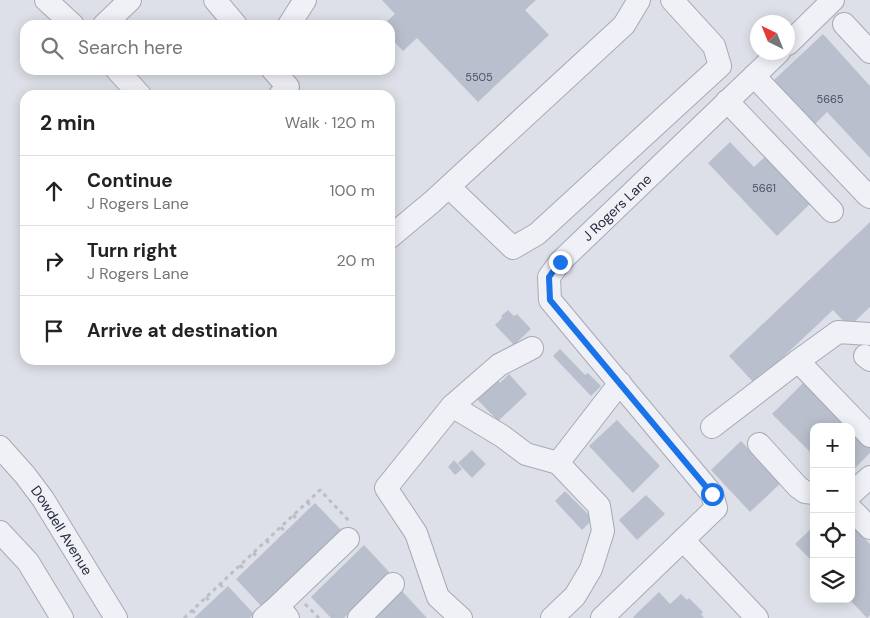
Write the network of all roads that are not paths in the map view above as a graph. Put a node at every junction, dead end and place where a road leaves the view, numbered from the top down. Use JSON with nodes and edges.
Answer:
{"nodes":[{"id":1,"x":46,"y":0,"type":"edge"},
{"id":2,"x":130,"y":0,"type":"edge"},
{"id":3,"x":215,"y":0,"type":"edge"},
{"id":4,"x":306,"y":0,"type":"edge"},
{"id":5,"x":639,"y":0,"type":"edge"},
{"id":6,"x":672,"y":0,"type":"edge"},
{"id":7,"x":833,"y":0,"type":"edge"},
{"id":8,"x":68,"y":20,"type":"edge"},
{"id":9,"x":109,"y":20,"type":"edge"},
{"id":10,"x":232,"y":20,"type":"edge"},
{"id":11,"x":292,"y":20,"type":"edge"},
{"id":12,"x":844,"y":24,"type":"dead end"},
{"id":13,"x":795,"y":37,"type":"edge"},
{"id":14,"x":870,"y":52,"type":"edge"},
{"id":15,"x":771,"y":60,"type":"edge"},
{"id":16,"x":122,"y":75,"type":"edge"},
{"id":17,"x":277,"y":75,"type":"edge"},
{"id":18,"x":754,"y":76,"type":"junction"},
{"id":19,"x":135,"y":90,"type":"edge"},
{"id":20,"x":286,"y":90,"type":"edge"},
{"id":21,"x":727,"y":101,"type":"junction"},
{"id":22,"x":449,"y":187,"type":"junction"},
{"id":23,"x":870,"y":196,"type":"edge"},
{"id":24,"x":832,"y":211,"type":"dead end"},
{"id":25,"x":395,"y":233,"type":"edge"},
{"id":26,"x":532,"y":348,"type":"dead end"},
{"id":27,"x":869,"y":350,"type":"edge"},
{"id":28,"x":798,"y":361,"type":"junction"},
{"id":29,"x":620,"y":384,"type":"junction"},
{"id":30,"x":452,"y":406,"type":"junction"},
{"id":31,"x":712,"y":427,"type":"dead end"},
{"id":32,"x":870,"y":436,"type":"edge"},
{"id":33,"x":759,"y":444,"type":"dead end"},
{"id":34,"x":0,"y":447,"type":"edge"},
{"id":35,"x":558,"y":463,"type":"junction"},
{"id":36,"x":870,"y":477,"type":"edge"},
{"id":37,"x":855,"y":490,"type":"edge"},
{"id":38,"x":810,"y":493,"type":"edge"},
{"id":39,"x":855,"y":513,"type":"edge"},
{"id":40,"x":870,"y":528,"type":"edge"},
{"id":41,"x":0,"y":532,"type":"edge"},
{"id":42,"x":350,"y":532,"type":"road end"},
{"id":43,"x":683,"y":540,"type":"junction"},
{"id":44,"x":394,"y":584,"type":"dead end"},
{"id":45,"x":277,"y":614,"type":"edge"},
{"id":46,"x":62,"y":618,"type":"edge"},
{"id":47,"x":116,"y":618,"type":"edge"},
{"id":48,"x":359,"y":618,"type":"edge"},
{"id":49,"x":461,"y":618,"type":"edge"},
{"id":50,"x":552,"y":618,"type":"edge"},
{"id":51,"x":602,"y":618,"type":"edge"},
{"id":52,"x":757,"y":618,"type":"edge"}],
"edges":[{"from":1,"to":8,"type":"street"},
{"from":2,"to":9,"type":"street"},
{"from":3,"to":10,"type":"street"},
{"from":4,"to":11,"type":"street"},
{"from":5,"to":22,"type":"street"},
{"from":6,"to":22,"type":"street"},
{"from":7,"to":13,"type":"street"},
{"from":12,"to":14,"type":"street"},
{"from":15,"to":18,"type":"street","name":"J Rogers Lane"},
{"from":16,"to":19,"type":"street"},
{"from":17,"to":20,"type":"street"},
{"from":18,"to":21,"type":"street","name":"J Rogers Lane"},
{"from":18,"to":23,"type":"street"},
{"from":21,"to":24,"type":"street"},
{"from":21,"to":29,"type":"street","name":"J Rogers Lane"},
{"from":22,"to":25,"type":"street"},
{"from":26,"to":30,"type":"street"},
{"from":27,"to":28,"type":"street"},
{"from":28,"to":31,"type":"street"},
{"from":28,"to":32,"type":"street"},
{"from":29,"to":35,"type":"street"},
{"from":29,"to":43,"type":"street","name":"J Rogers Lane"},
{"from":30,"to":35,"type":"street"},
{"from":30,"to":49,"type":"street"},
{"from":33,"to":38,"type":"street"},
{"from":34,"to":47,"type":"street","name":"Dowdell Avenue"},
{"from":35,"to":50,"type":"street"},
{"from":36,"to":37,"type":"street"},
{"from":39,"to":40,"type":"street"},
{"from":41,"to":46,"type":"street"},
{"from":42,"to":45,"type":"street"},
{"from":43,"to":51,"type":"street"},
{"from":43,"to":52,"type":"street"},
{"from":44,"to":48,"type":"street"}]}
